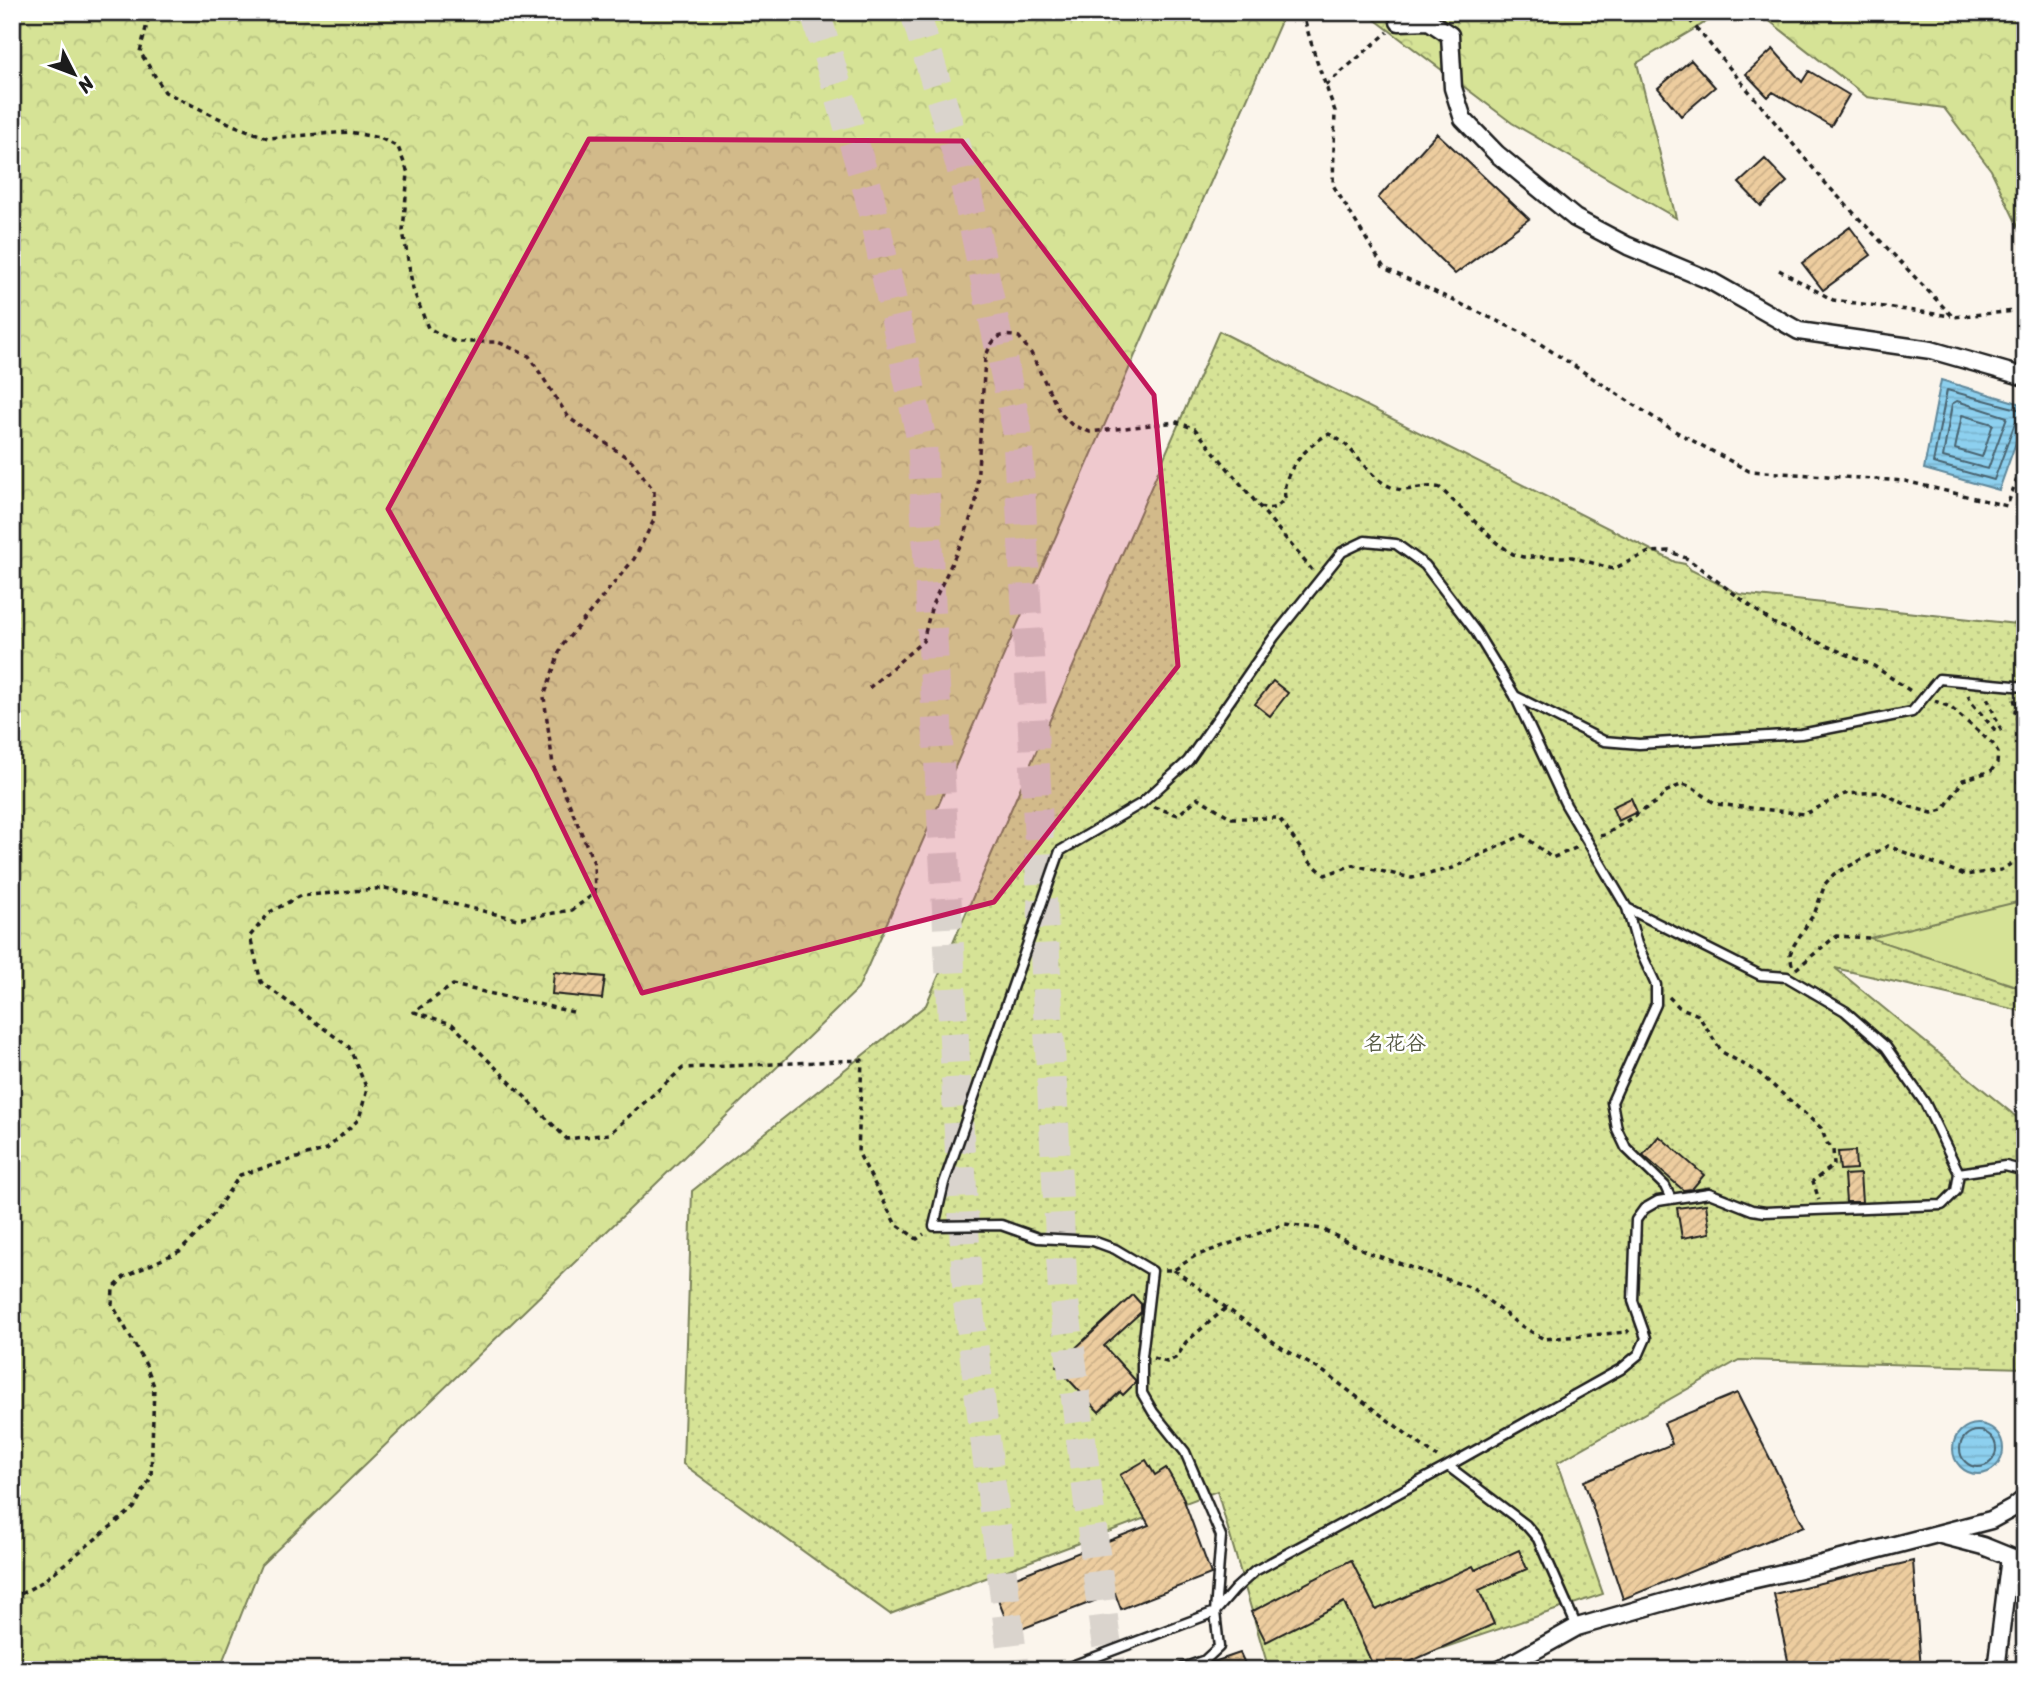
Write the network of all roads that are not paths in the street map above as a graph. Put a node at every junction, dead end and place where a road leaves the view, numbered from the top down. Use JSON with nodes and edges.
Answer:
{"nodes":[{"id":1,"x":1399,"y":22,"type":"road end"},
{"id":2,"x":2025,"y":377,"type":"edge"},
{"id":3,"x":2025,"y":687,"type":"edge"},
{"id":4,"x":1515,"y":696,"type":"junction"},
{"id":5,"x":1627,"y":908,"type":"junction"},
{"id":6,"x":2025,"y":1171,"type":"edge"},
{"id":7,"x":1959,"y":1173,"type":"junction"},
{"id":8,"x":1671,"y":1199,"type":"junction"},
{"id":9,"x":1448,"y":1466,"type":"junction"},
{"id":10,"x":2025,"y":1498,"type":"edge"},
{"id":11,"x":1938,"y":1535,"type":"junction"},
{"id":12,"x":2017,"y":1560,"type":"edge"},
{"id":13,"x":1215,"y":1612,"type":"junction"},
{"id":14,"x":1577,"y":1627,"type":"junction"},
{"id":15,"x":1061,"y":1670,"type":"edge"},
{"id":16,"x":1177,"y":1670,"type":"edge"},
{"id":17,"x":1500,"y":1670,"type":"edge"},
{"id":18,"x":1996,"y":1670,"type":"edge"}],
"edges":[{"from":1,"to":2,"type":"street"},
{"from":3,"to":4,"type":"lane"},
{"from":4,"to":5,"type":"lane"},
{"from":4,"to":13,"type":"lane"},
{"from":5,"to":7,"type":"lane"},
{"from":5,"to":8,"type":"lane"},
{"from":6,"to":7,"type":"lane"},
{"from":7,"to":8,"type":"lane"},
{"from":8,"to":9,"type":"lane"},
{"from":9,"to":13,"type":"lane"},
{"from":9,"to":14,"type":"lane"},
{"from":10,"to":11,"type":"street"},
{"from":11,"to":12,"type":"street"},
{"from":11,"to":14,"type":"street"},
{"from":12,"to":18,"type":"street"},
{"from":13,"to":15,"type":"lane"},
{"from":13,"to":16,"type":"lane"},
{"from":14,"to":17,"type":"street"}]}
